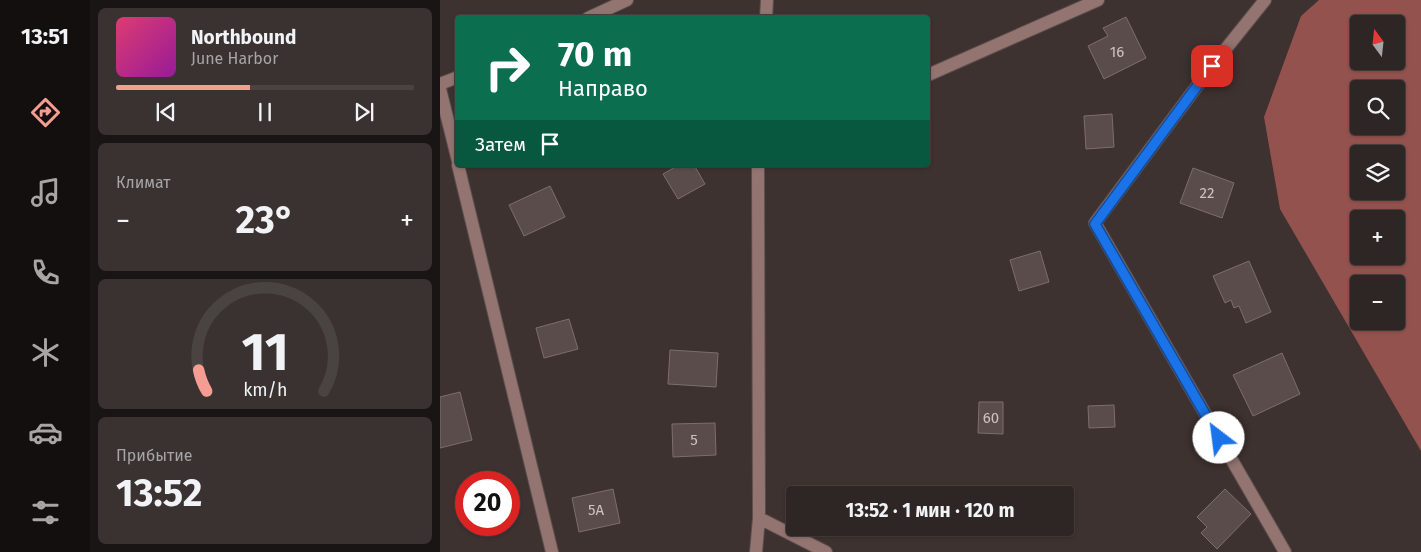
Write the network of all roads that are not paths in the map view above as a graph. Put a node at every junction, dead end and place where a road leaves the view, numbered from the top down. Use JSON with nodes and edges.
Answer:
{"nodes":[{"id":1,"x":627,"y":0,"type":"edge"},
{"id":2,"x":767,"y":0,"type":"edge"},
{"id":3,"x":1098,"y":0,"type":"edge"},
{"id":4,"x":1265,"y":0,"type":"edge"},
{"id":5,"x":594,"y":15,"type":"edge"},
{"id":6,"x":766,"y":15,"type":"edge"},
{"id":7,"x":930,"y":74,"type":"edge"},
{"id":8,"x":455,"y":77,"type":"edge"},
{"id":9,"x":440,"y":84,"type":"edge"},
{"id":10,"x":440,"y":89,"type":"edge"},
{"id":11,"x":455,"y":149,"type":"edge"},
{"id":12,"x":458,"y":167,"type":"edge"},
{"id":13,"x":758,"y":167,"type":"edge"},
{"id":14,"x":759,"y":518,"type":"junction"},
{"id":15,"x":552,"y":552,"type":"edge"},
{"id":16,"x":756,"y":552,"type":"edge"},
{"id":17,"x":826,"y":552,"type":"edge"},
{"id":18,"x":1285,"y":552,"type":"edge"}],
"edges":[{"from":1,"to":5,"type":"street"},
{"from":2,"to":6,"type":"street"},
{"from":3,"to":7,"type":"street"},
{"from":4,"to":18,"type":"street"},
{"from":8,"to":9,"type":"street"},
{"from":10,"to":11,"type":"street"},
{"from":12,"to":15,"type":"street"},
{"from":13,"to":14,"type":"street"},
{"from":14,"to":16,"type":"street"},
{"from":14,"to":17,"type":"street"}]}
